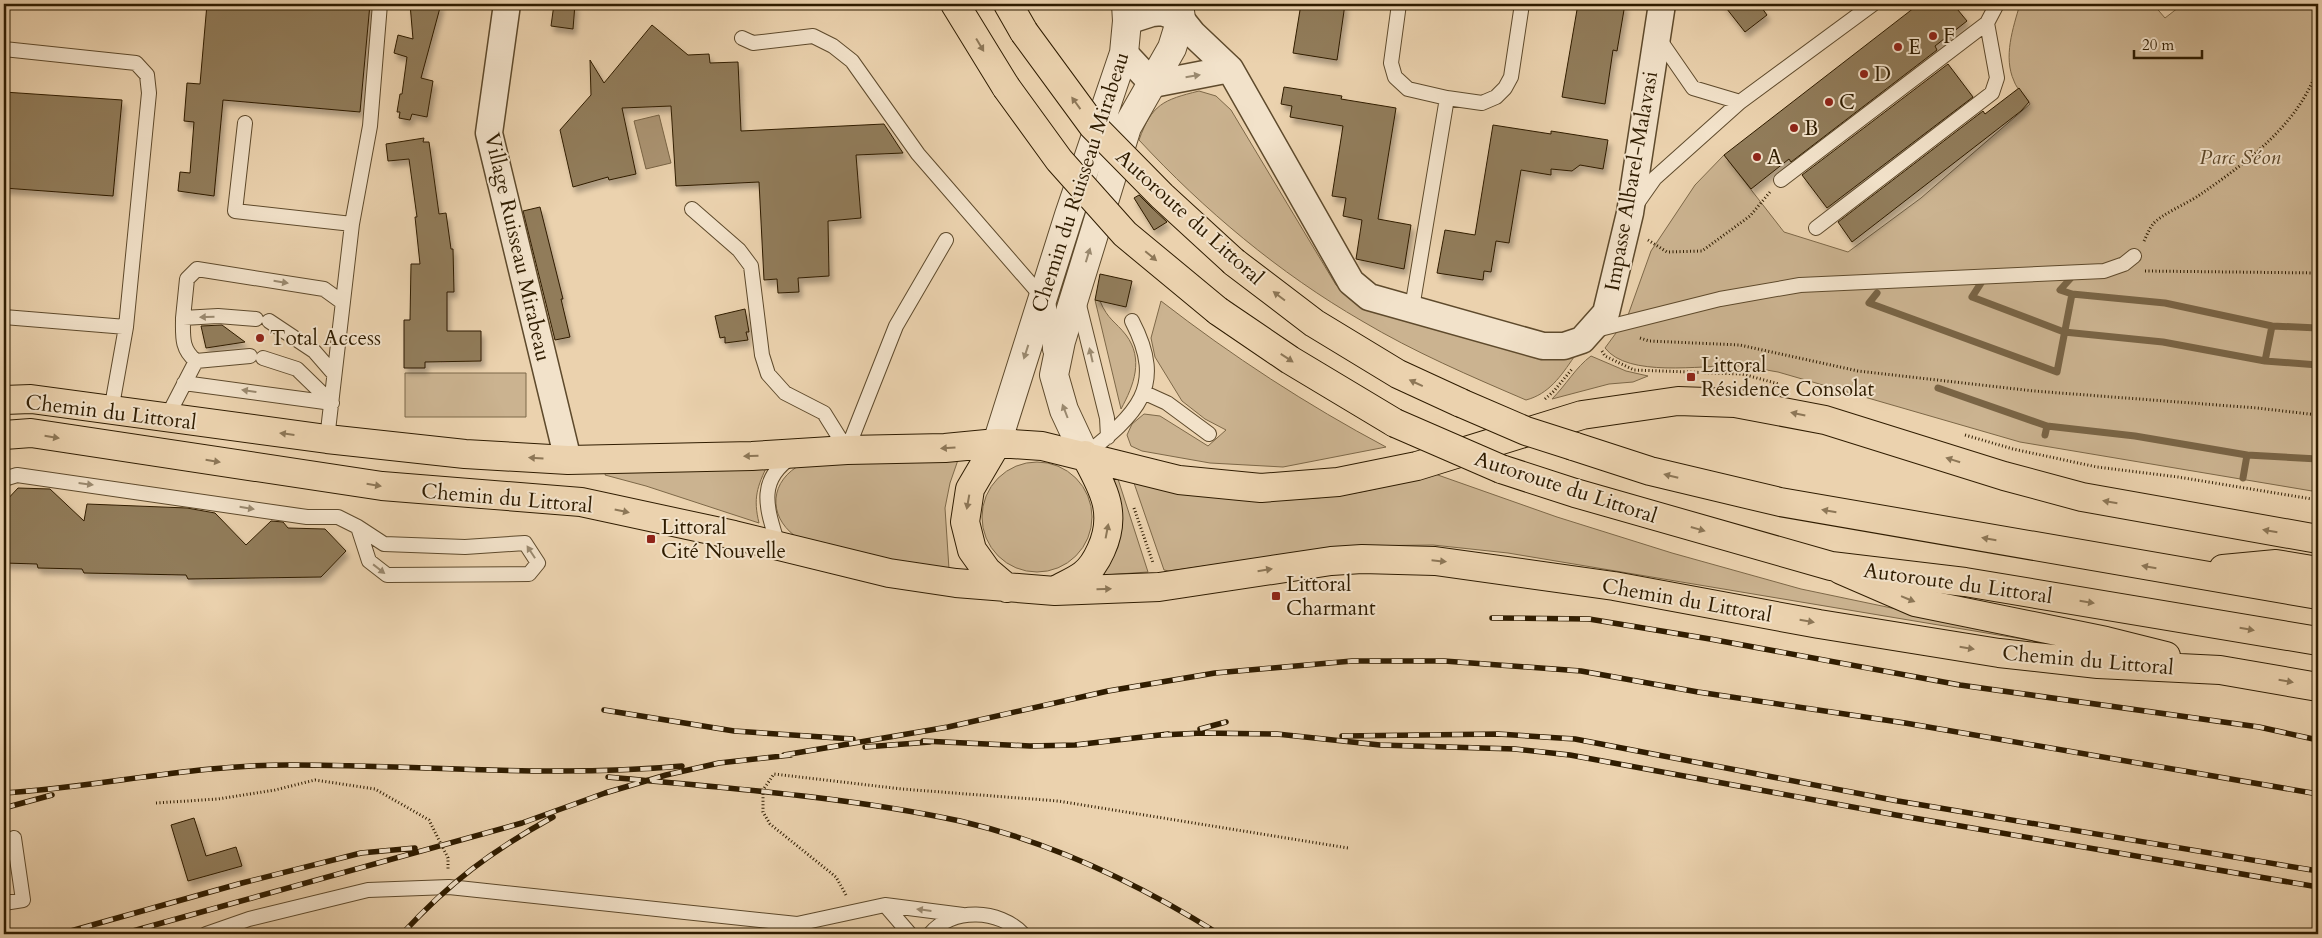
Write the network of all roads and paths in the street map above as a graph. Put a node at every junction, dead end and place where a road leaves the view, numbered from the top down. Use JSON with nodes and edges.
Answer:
{"nodes":[{"id":1,"x":380,"y":4,"type":"edge"},
{"id":2,"x":506,"y":4,"type":"edge"},
{"id":3,"x":955,"y":4,"type":"edge"},
{"id":4,"x":1008,"y":4,"type":"edge"},
{"id":5,"x":1399,"y":4,"type":"edge"},
{"id":6,"x":1522,"y":4,"type":"edge"},
{"id":7,"x":1662,"y":4,"type":"edge"},
{"id":8,"x":1873,"y":4,"type":"edge"},
{"id":9,"x":1998,"y":4,"type":"edge"},
{"id":10,"x":1180,"y":11,"type":"edge"},
{"id":11,"x":1126,"y":12,"type":"edge"},
{"id":12,"x":1987,"y":23,"type":"junction"},
{"id":13,"x":1657,"y":35,"type":"junction"},
{"id":14,"x":742,"y":38,"type":"dead end"},
{"id":15,"x":4,"y":49,"type":"edge"},
{"id":16,"x":1124,"y":52,"type":"junction"},
{"id":17,"x":2318,"y":67,"type":"edge"},
{"id":18,"x":1230,"y":69,"type":"junction"},
{"id":19,"x":1153,"y":84,"type":"junction"},
{"id":20,"x":1448,"y":98,"type":"junction"},
{"id":21,"x":1740,"y":102,"type":"junction"},
{"id":22,"x":245,"y":123,"type":"dead end"},
{"id":23,"x":1780,"y":180,"type":"joint"},
{"id":24,"x":692,"y":209,"type":"dead end"},
{"id":25,"x":1630,"y":214,"type":"junction"},
{"id":26,"x":352,"y":224,"type":"junction"},
{"id":27,"x":1816,"y":228,"type":"dead end"},
{"id":28,"x":946,"y":240,"type":"dead end"},
{"id":29,"x":1655,"y":244,"type":"dead end"},
{"id":30,"x":2134,"y":256,"type":"joint"},
{"id":31,"x":2144,"y":271,"type":"dead end"},
{"id":32,"x":2318,"y":273,"type":"edge"},
{"id":33,"x":1076,"y":292,"type":"junction"},
{"id":34,"x":1043,"y":298,"type":"junction"},
{"id":35,"x":342,"y":302,"type":"junction"},
{"id":36,"x":1412,"y":308,"type":"junction"},
{"id":37,"x":4,"y":317,"type":"edge"},
{"id":38,"x":182,"y":318,"type":"junction"},
{"id":39,"x":1132,"y":321,"type":"dead end"},
{"id":40,"x":1622,"y":325,"type":"junction"},
{"id":41,"x":126,"y":327,"type":"junction"},
{"id":42,"x":1589,"y":332,"type":"junction"},
{"id":43,"x":196,"y":361,"type":"junction"},
{"id":44,"x":1576,"y":363,"type":"dead end"},
{"id":45,"x":334,"y":374,"type":"junction"},
{"id":46,"x":1054,"y":375,"type":"junction"},
{"id":47,"x":184,"y":383,"type":"junction"},
{"id":48,"x":1780,"y":384,"type":"dead end"},
{"id":49,"x":1145,"y":393,"type":"junction"},
{"id":50,"x":4,"y":400,"type":"edge"},
{"id":51,"x":1543,"y":400,"type":"dead end"},
{"id":52,"x":332,"y":403,"type":"junction"},
{"id":53,"x":111,"y":411,"type":"junction"},
{"id":54,"x":2318,"y":415,"type":"edge"},
{"id":55,"x":166,"y":419,"type":"junction"},
{"id":56,"x":1957,"y":433,"type":"dead end"},
{"id":57,"x":4,"y":434,"type":"edge"},
{"id":58,"x":1209,"y":434,"type":"dead end"},
{"id":59,"x":1108,"y":436,"type":"junction"},
{"id":60,"x":327,"y":439,"type":"junction"},
{"id":61,"x":996,"y":443,"type":"junction"},
{"id":62,"x":847,"y":450,"type":"junction"},
{"id":63,"x":797,"y":454,"type":"junction"},
{"id":64,"x":1085,"y":455,"type":"junction"},
{"id":65,"x":568,"y":460,"type":"junction"},
{"id":66,"x":4,"y":479,"type":"edge"},
{"id":67,"x":1131,"y":499,"type":"dead end"},
{"id":68,"x":2318,"y":500,"type":"edge"},
{"id":69,"x":358,"y":527,"type":"junction"},
{"id":70,"x":2318,"y":539,"type":"edge"},
{"id":71,"x":778,"y":546,"type":"junction"},
{"id":72,"x":1154,"y":564,"type":"dead end"},
{"id":73,"x":1831,"y":566,"type":"junction"},
{"id":74,"x":2318,"y":571,"type":"edge"},
{"id":75,"x":2181,"y":572,"type":"junction"},
{"id":76,"x":1006,"y":588,"type":"junction"},
{"id":77,"x":1055,"y":591,"type":"junction"},
{"id":78,"x":2318,"y":595,"type":"edge"},
{"id":79,"x":2318,"y":641,"type":"edge"},
{"id":80,"x":2220,"y":670,"type":"junction"},
{"id":81,"x":2318,"y":687,"type":"edge"},
{"id":82,"x":10,"y":717,"type":"dead end"},
{"id":83,"x":4,"y":718,"type":"edge"},
{"id":84,"x":156,"y":803,"type":"dead end"},
{"id":85,"x":14,"y":838,"type":"dead end"},
{"id":86,"x":1348,"y":848,"type":"dead end"},
{"id":87,"x":449,"y":886,"type":"junction"},
{"id":88,"x":4,"y":903,"type":"edge"},
{"id":89,"x":885,"y":905,"type":"junction"},
{"id":90,"x":857,"y":912,"type":"junction"},
{"id":91,"x":963,"y":915,"type":"junction"},
{"id":92,"x":206,"y":934,"type":"edge"},
{"id":93,"x":910,"y":934,"type":"edge"},
{"id":94,"x":930,"y":934,"type":"edge"},
{"id":95,"x":1023,"y":934,"type":"edge"}],
"edges":[{"from":1,"to":26,"type":"lane"},
{"from":2,"to":65,"type":"street","name":"Village Ruisseau Mirabeau"},
{"from":3,"to":73,"type":"main road","name":"Autoroute du Littoral","one_way":true,"bridge":true},
{"from":75,"to":4,"type":"main road","name":"Autoroute du Littoral","one_way":true,"bridge":true},
{"from":5,"to":20,"type":"lane"},
{"from":6,"to":20,"type":"lane"},
{"from":7,"to":13,"type":"street","name":"Impasse Albarel-Malavasi"},
{"from":8,"to":21,"type":"lane"},
{"from":9,"to":12,"type":"lane"},
{"from":10,"to":11,"type":"street"},
{"from":10,"to":18,"type":"street","name":"Impasse Albarel-Malavasi"},
{"from":10,"to":19,"type":"street","name":"Chemin du Ruisseau Mirabeau"},
{"from":11,"to":16,"type":"street","name":"Chemin du Ruisseau Mirabeau"},
{"from":12,"to":23,"type":"lane"},
{"from":12,"to":27,"type":"lane"},
{"from":13,"to":21,"type":"lane"},
{"from":13,"to":25,"type":"street","name":"Impasse Albarel-Malavasi"},
{"from":14,"to":34,"type":"lane"},
{"from":15,"to":41,"type":"lane"},
{"from":16,"to":19,"type":"street"},
{"from":16,"to":34,"type":"street","name":"Chemin du Ruisseau Mirabeau"},
{"from":17,"to":30,"type":"path"},
{"from":19,"to":18,"type":"street","one_way":true},
{"from":18,"to":36,"type":"street","name":"Impasse Albarel-Malavasi"},
{"from":33,"to":19,"type":"street","name":"Chemin du Ruisseau Mirabeau","one_way":true},
{"from":20,"to":36,"type":"lane"},
{"from":21,"to":25,"type":"lane"},
{"from":22,"to":26,"type":"lane"},
{"from":23,"to":29,"type":"path"},
{"from":24,"to":62,"type":"lane"},
{"from":25,"to":42,"type":"street","name":"Impasse Albarel-Malavasi"},
{"from":26,"to":35,"type":"lane"},
{"from":28,"to":62,"type":"lane"},
{"from":30,"to":40,"type":"lane"},
{"from":31,"to":32,"type":"path"},
{"from":33,"to":46,"type":"street","name":"Chemin du Ruisseau Mirabeau"},
{"from":59,"to":33,"type":"lane","one_way":true},
{"from":34,"to":46,"type":"lane"},
{"from":34,"to":61,"type":"street","name":"Chemin du Ruisseau Mirabeau","one_way":true},
{"from":38,"to":35,"type":"lane","one_way":true},
{"from":35,"to":45,"type":"lane"},
{"from":36,"to":42,"type":"street","name":"Impasse Albarel-Malavasi"},
{"from":37,"to":41,"type":"lane"},
{"from":38,"to":43,"type":"lane"},
{"from":45,"to":38,"type":"lane","one_way":true},
{"from":39,"to":49,"type":"lane"},
{"from":40,"to":42,"type":"lane"},
{"from":40,"to":54,"type":"path"},
{"from":41,"to":53,"type":"lane"},
{"from":42,"to":48,"type":"path"},
{"from":43,"to":47,"type":"lane"},
{"from":43,"to":52,"type":"lane"},
{"from":44,"to":51,"type":"path"},
{"from":45,"to":52,"type":"lane"},
{"from":64,"to":46,"type":"street","name":"Chemin du Ruisseau Mirabeau","one_way":true},
{"from":52,"to":47,"type":"lane","one_way":true},
{"from":47,"to":55,"type":"lane"},
{"from":49,"to":58,"type":"lane"},
{"from":49,"to":59,"type":"lane"},
{"from":50,"to":53,"type":"main road","name":"Chemin du Littoral"},
{"from":52,"to":60,"type":"lane"},
{"from":53,"to":55,"type":"main road","name":"Chemin du Littoral"},
{"from":60,"to":55,"type":"main road","name":"Chemin du Littoral","one_way":true},
{"from":56,"to":68,"type":"path"},
{"from":57,"to":71,"type":"main road","name":"Chemin du Littoral","one_way":true},
{"from":59,"to":64,"type":"lane"},
{"from":65,"to":60,"type":"main road","name":"Chemin du Littoral","one_way":true},
{"from":61,"to":62,"type":"main road","name":"Chemin du Littoral","one_way":true},
{"from":61,"to":64,"type":"main road"},
{"from":61,"to":76,"type":"main road","one_way":true},
{"from":62,"to":63,"type":"main road","name":"Chemin du Littoral"},
{"from":63,"to":65,"type":"main road","name":"Chemin du Littoral","one_way":true},
{"from":63,"to":71,"type":"lane"},
{"from":70,"to":64,"type":"main road","one_way":true},
{"from":77,"to":64,"type":"main road","one_way":true},
{"from":66,"to":69,"type":"lane","one_way":true},
{"from":67,"to":72,"type":"path"},
{"from":69,"to":69,"type":"lane","one_way":true},
{"from":71,"to":76,"type":"main road","name":"Chemin du Littoral"},
{"from":73,"to":79,"type":"main road","name":"Autoroute du Littoral","one_way":true},
{"from":73,"to":80,"type":"main road","one_way":true},
{"from":74,"to":75,"type":"main road"},
{"from":75,"to":78,"type":"main road","name":"Autoroute du Littoral"},
{"from":76,"to":77,"type":"main road"},
{"from":77,"to":80,"type":"main road","name":"Chemin du Littoral","one_way":true},
{"from":80,"to":81,"type":"main road","name":"Chemin du Littoral","one_way":true},
{"from":82,"to":83,"type":"path"},
{"from":84,"to":87,"type":"path"},
{"from":85,"to":88,"type":"lane"},
{"from":86,"to":90,"type":"path"},
{"from":87,"to":90,"type":"lane"},
{"from":87,"to":92,"type":"lane"},
{"from":89,"to":90,"type":"lane"},
{"from":91,"to":89,"type":"lane","one_way":true},
{"from":89,"to":93,"type":"lane"},
{"from":91,"to":94,"type":"lane"},
{"from":91,"to":95,"type":"lane"}]}
